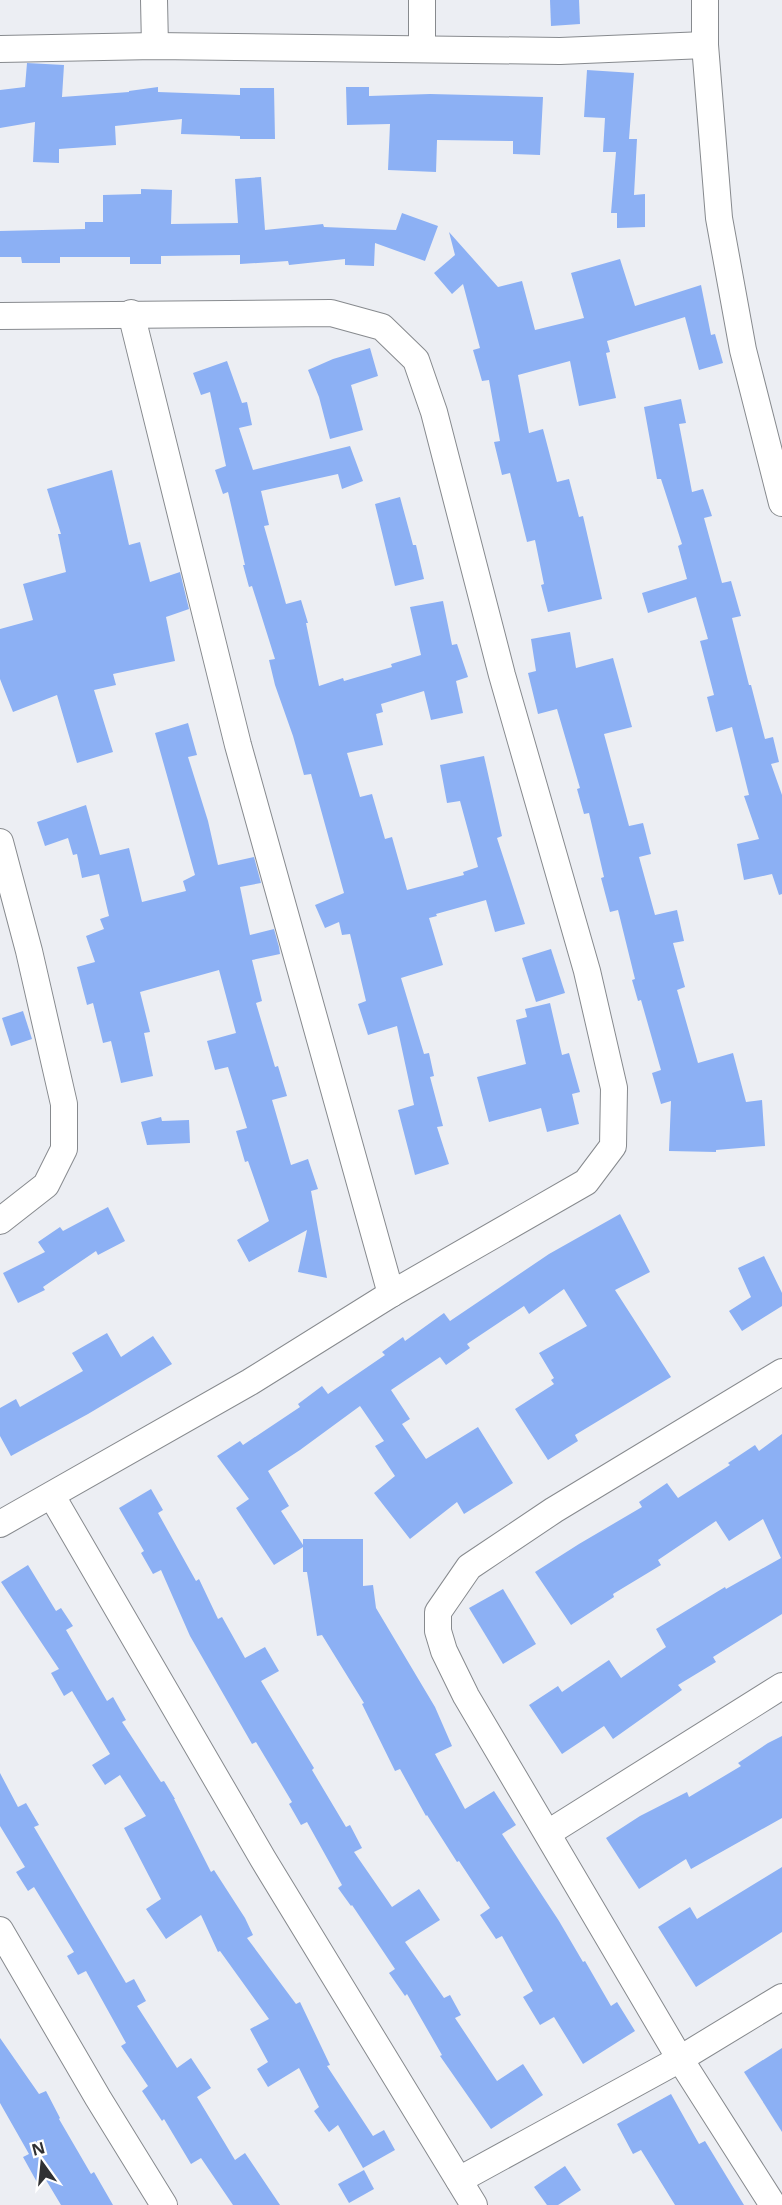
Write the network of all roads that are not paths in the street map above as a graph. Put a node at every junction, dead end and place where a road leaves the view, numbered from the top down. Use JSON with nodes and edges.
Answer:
{"nodes":[{"id":1,"x":154,"y":0,"type":"edge"},
{"id":2,"x":422,"y":0,"type":"edge"},
{"id":3,"x":705,"y":0,"type":"edge"},
{"id":4,"x":705,"y":45,"type":"junction"},
{"id":5,"x":156,"y":46,"type":"junction"},
{"id":6,"x":0,"y":49,"type":"edge"},
{"id":7,"x":422,"y":49,"type":"junction"},
{"id":8,"x":131,"y":313,"type":"junction"},
{"id":9,"x":0,"y":316,"type":"edge"},
{"id":10,"x":782,"y":503,"type":"edge"},
{"id":11,"x":0,"y":842,"type":"edge"},
{"id":12,"x":0,"y":1221,"type":"edge"},
{"id":13,"x":391,"y":1294,"type":"junction"},
{"id":14,"x":782,"y":1372,"type":"edge"},
{"id":15,"x":52,"y":1496,"type":"junction"},
{"id":16,"x":0,"y":1524,"type":"edge"},
{"id":17,"x":782,"y":1686,"type":"edge"},
{"id":18,"x":549,"y":1833,"type":"junction"},
{"id":19,"x":0,"y":1930,"type":"edge"},
{"id":20,"x":782,"y":1997,"type":"edge"},
{"id":21,"x":680,"y":2058,"type":"junction"},
{"id":22,"x":459,"y":2180,"type":"junction"},
{"id":23,"x":164,"y":2205,"type":"edge"},
{"id":24,"x":474,"y":2205,"type":"edge"},
{"id":25,"x":773,"y":2205,"type":"edge"}],
"edges":[{"from":1,"to":5,"type":"street"},
{"from":2,"to":7,"type":"street"},
{"from":3,"to":4,"type":"street"},
{"from":4,"to":7,"type":"street"},
{"from":4,"to":10,"type":"street"},
{"from":5,"to":6,"type":"street"},
{"from":5,"to":7,"type":"street"},
{"from":8,"to":9,"type":"street"},
{"from":8,"to":13,"type":"street"},
{"from":8,"to":13,"type":"street"},
{"from":11,"to":12,"type":"street"},
{"from":13,"to":15,"type":"street"},
{"from":14,"to":18,"type":"street"},
{"from":15,"to":16,"type":"street"},
{"from":15,"to":22,"type":"street"},
{"from":17,"to":18,"type":"street"},
{"from":18,"to":21,"type":"street"},
{"from":19,"to":23,"type":"street"},
{"from":20,"to":21,"type":"street"},
{"from":21,"to":22,"type":"street"},
{"from":21,"to":25,"type":"street"},
{"from":22,"to":24,"type":"street"}]}
